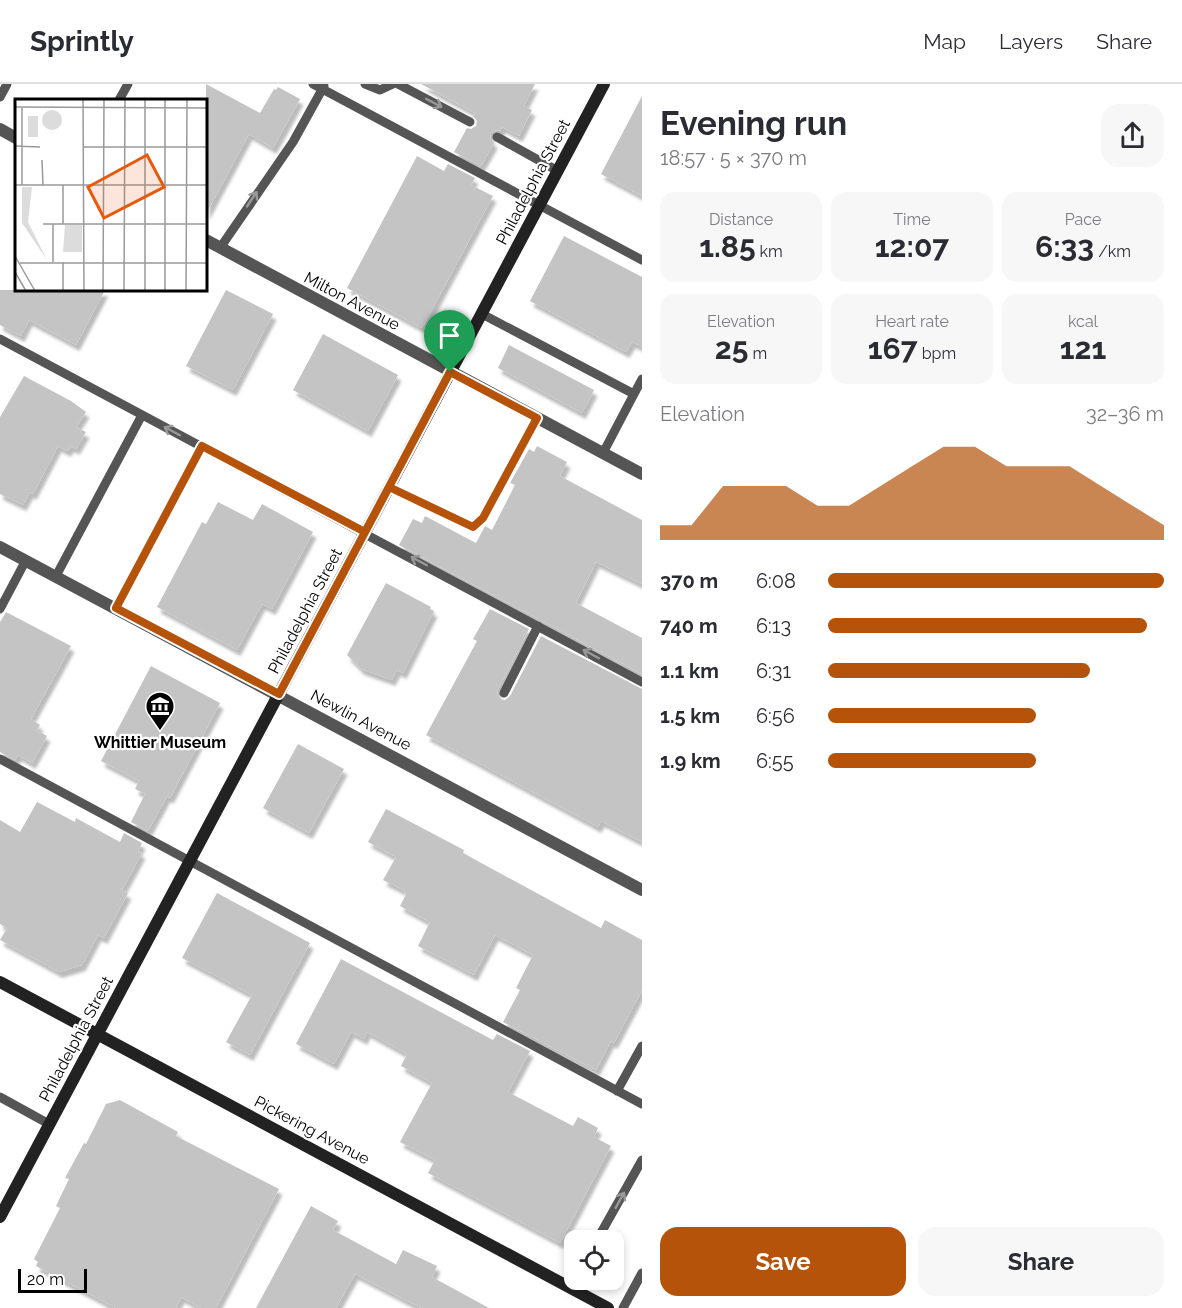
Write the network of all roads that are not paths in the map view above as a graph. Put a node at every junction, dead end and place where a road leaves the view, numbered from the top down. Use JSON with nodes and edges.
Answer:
{"nodes":[{"id":1,"x":7,"y":84,"type":"edge"},
{"id":2,"x":128,"y":84,"type":"edge"},
{"id":3,"x":313,"y":84,"type":"edge"},
{"id":4,"x":365,"y":84,"type":"edge"},
{"id":5,"x":393,"y":84,"type":"edge"},
{"id":6,"x":398,"y":84,"type":"edge"},
{"id":7,"x":604,"y":84,"type":"edge"},
{"id":8,"x":323,"y":87,"type":"edge"},
{"id":9,"x":0,"y":97,"type":"edge"},
{"id":10,"x":120,"y":99,"type":"edge"},
{"id":11,"x":470,"y":122,"type":"dead end"},
{"id":12,"x":0,"y":129,"type":"edge"},
{"id":13,"x":15,"y":137,"type":"edge"},
{"id":14,"x":497,"y":137,"type":"dead end"},
{"id":15,"x":558,"y":171,"type":"junction"},
{"id":16,"x":540,"y":205,"type":"junction"},
{"id":17,"x":207,"y":241,"type":"edge"},
{"id":18,"x":220,"y":248,"type":"junction"},
{"id":19,"x":642,"y":260,"type":"edge"},
{"id":20,"x":482,"y":314,"type":"junction"},
{"id":21,"x":0,"y":339,"type":"edge"},
{"id":22,"x":450,"y":372,"type":"junction"},
{"id":23,"x":642,"y":378,"type":"edge"},
{"id":24,"x":633,"y":394,"type":"junction"},
{"id":25,"x":142,"y":415,"type":"junction"},
{"id":26,"x":537,"y":418,"type":"junction"},
{"id":27,"x":202,"y":446,"type":"junction"},
{"id":28,"x":603,"y":453,"type":"junction"},
{"id":29,"x":642,"y":474,"type":"edge"},
{"id":30,"x":389,"y":487,"type":"junction"},
{"id":31,"x":365,"y":532,"type":"junction"},
{"id":32,"x":0,"y":547,"type":"edge"},
{"id":33,"x":26,"y":560,"type":"junction"},
{"id":34,"x":56,"y":576,"type":"junction"},
{"id":35,"x":116,"y":608,"type":"junction"},
{"id":36,"x":0,"y":609,"type":"edge"},
{"id":37,"x":538,"y":626,"type":"junction"},
{"id":38,"x":642,"y":682,"type":"edge"},
{"id":39,"x":504,"y":693,"type":"dead end"},
{"id":40,"x":279,"y":694,"type":"junction"},
{"id":41,"x":0,"y":759,"type":"edge"},
{"id":42,"x":189,"y":861,"type":"junction"},
{"id":43,"x":642,"y":890,"type":"edge"},
{"id":44,"x":0,"y":982,"type":"edge"},
{"id":45,"x":97,"y":1034,"type":"junction"},
{"id":46,"x":642,"y":1046,"type":"edge"},
{"id":47,"x":617,"y":1091,"type":"junction"},
{"id":48,"x":0,"y":1097,"type":"edge"},
{"id":49,"x":642,"y":1104,"type":"edge"},
{"id":50,"x":49,"y":1124,"type":"junction"},
{"id":51,"x":642,"y":1160,"type":"edge"},
{"id":52,"x":0,"y":1217,"type":"edge"},
{"id":53,"x":603,"y":1230,"type":"edge"},
{"id":54,"x":642,"y":1273,"type":"edge"},
{"id":55,"x":564,"y":1279,"type":"edge"},
{"id":56,"x":582,"y":1290,"type":"edge"},
{"id":57,"x":608,"y":1308,"type":"edge"},
{"id":58,"x":623,"y":1308,"type":"edge"}],
"edges":[{"from":1,"to":9,"type":"lane"},
{"from":2,"to":10,"type":"lane"},
{"from":3,"to":8,"type":"lane"},
{"from":4,"to":5,"type":"lane"},
{"from":6,"to":11,"type":"lane","one_way":true},
{"from":7,"to":15,"type":"street","name":"Philadelphia Street"},
{"from":8,"to":16,"type":"lane"},
{"from":18,"to":8,"type":"lane","one_way":true},
{"from":12,"to":13,"type":"street"},
{"from":14,"to":15,"type":"lane"},
{"from":15,"to":16,"type":"street","name":"Philadelphia Street"},
{"from":16,"to":19,"type":"lane"},
{"from":16,"to":20,"type":"street","name":"Philadelphia Street"},
{"from":17,"to":18,"type":"street","name":"Milton Avenue"},
{"from":18,"to":22,"type":"street","name":"Milton Avenue"},
{"from":20,"to":22,"type":"street","name":"Philadelphia Street"},
{"from":20,"to":24,"type":"lane"},
{"from":21,"to":25,"type":"lane"},
{"from":22,"to":26,"type":"street","name":"Milton Avenue"},
{"from":22,"to":30,"type":"street","name":"Philadelphia Street"},
{"from":23,"to":24,"type":"lane"},
{"from":24,"to":28,"type":"lane"},
{"from":27,"to":25,"type":"lane","one_way":true},
{"from":25,"to":34,"type":"lane"},
{"from":26,"to":28,"type":"street","name":"Milton Avenue"},
{"from":26,"to":30,"type":"lane"},
{"from":27,"to":31,"type":"lane"},
{"from":27,"to":35,"type":"lane"},
{"from":28,"to":29,"type":"street","name":"Milton Avenue"},
{"from":30,"to":31,"type":"street","name":"Philadelphia Street"},
{"from":37,"to":31,"type":"lane","one_way":true},
{"from":31,"to":40,"type":"street","name":"Philadelphia Street"},
{"from":32,"to":33,"type":"street","name":"Newlin Avenue"},
{"from":33,"to":34,"type":"street","name":"Newlin Avenue"},
{"from":33,"to":36,"type":"lane"},
{"from":34,"to":35,"type":"street","name":"Newlin Avenue"},
{"from":35,"to":40,"type":"street","name":"Newlin Avenue"},
{"from":38,"to":37,"type":"lane","one_way":true},
{"from":37,"to":39,"type":"lane"},
{"from":40,"to":42,"type":"street","name":"Philadelphia Street"},
{"from":40,"to":43,"type":"street","name":"Newlin Avenue"},
{"from":41,"to":42,"type":"lane"},
{"from":42,"to":45,"type":"street","name":"Philadelphia Street"},
{"from":42,"to":47,"type":"lane"},
{"from":44,"to":45,"type":"street","name":"Pickering Avenue"},
{"from":45,"to":50,"type":"street","name":"Philadelphia Street"},
{"from":45,"to":55,"type":"street","name":"Pickering Avenue"},
{"from":46,"to":47,"type":"lane"},
{"from":47,"to":49,"type":"lane"},
{"from":48,"to":50,"type":"lane"},
{"from":50,"to":52,"type":"street","name":"Philadelphia Street"},
{"from":53,"to":51,"type":"lane","one_way":true},
{"from":54,"to":58,"type":"lane"},
{"from":56,"to":57,"type":"street","name":"Pickering Avenue"}]}
